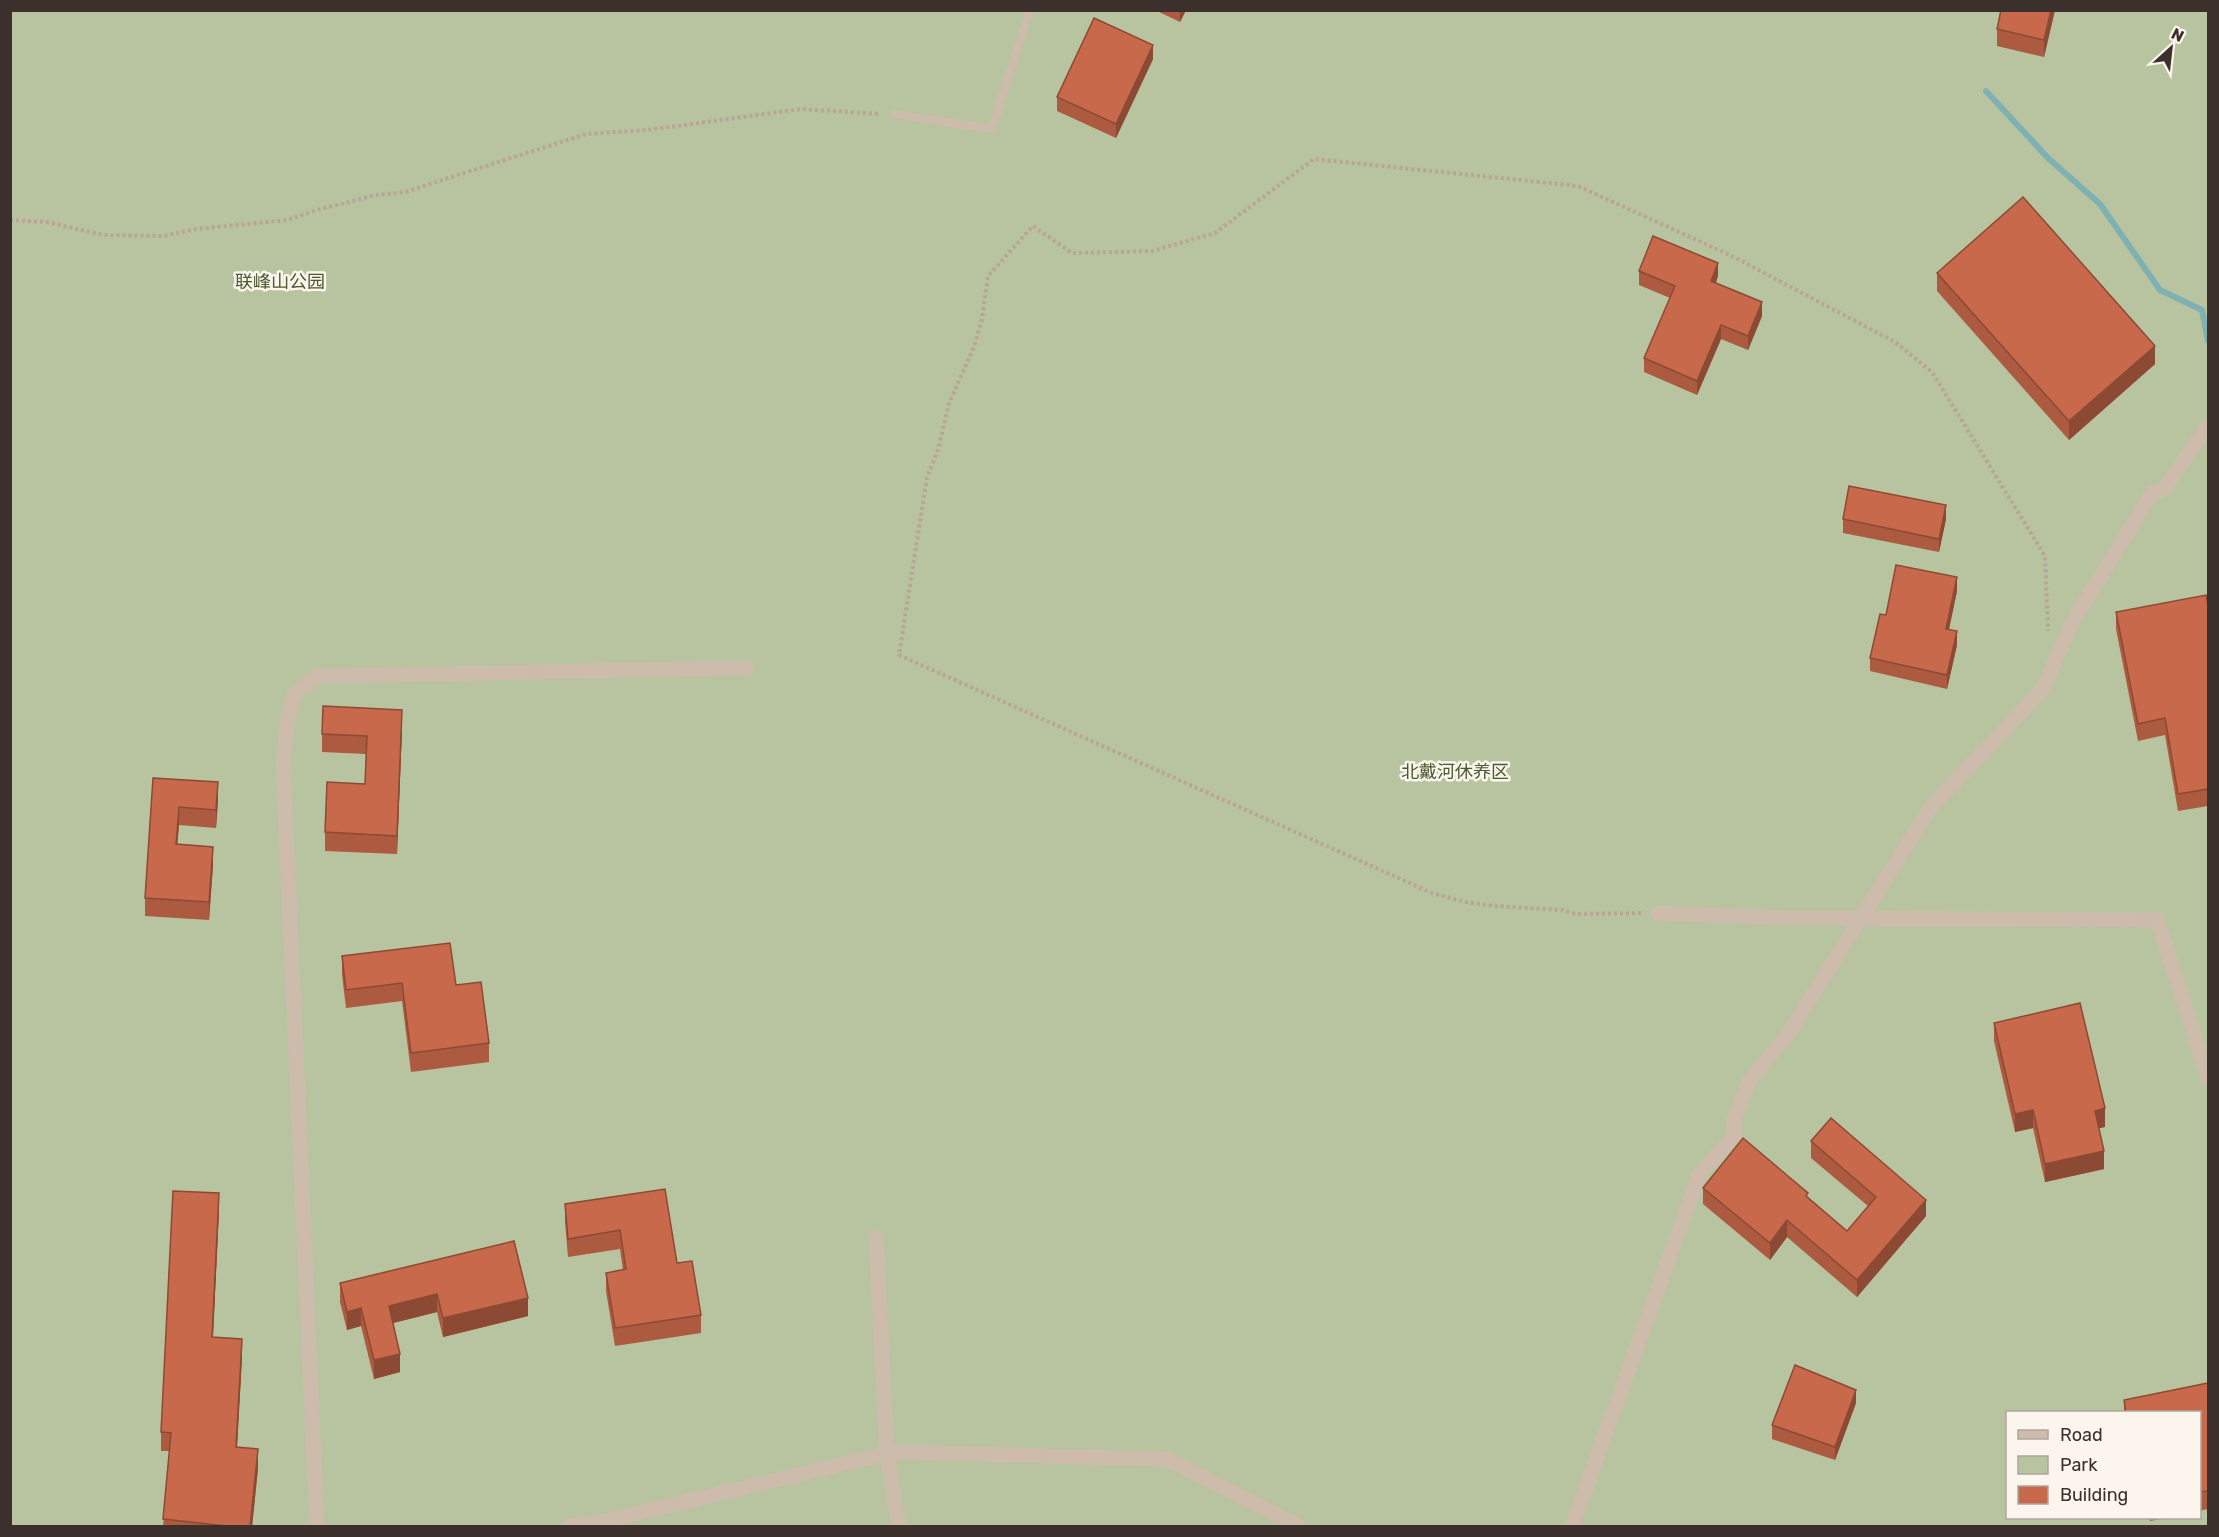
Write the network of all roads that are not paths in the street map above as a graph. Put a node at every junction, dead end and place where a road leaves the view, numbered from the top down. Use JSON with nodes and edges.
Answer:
{"nodes":[{"id":1,"x":1030,"y":10,"type":"edge"},
{"id":2,"x":894,"y":114,"type":"road end"},
{"id":3,"x":2208,"y":426,"type":"edge"},
{"id":4,"x":746,"y":668,"type":"dead end"},
{"id":5,"x":1658,"y":913,"type":"road end"},
{"id":6,"x":1860,"y":919,"type":"junction"},
{"id":7,"x":2208,"y":1077,"type":"edge"},
{"id":8,"x":876,"y":1237,"type":"dead end"},
{"id":9,"x":887,"y":1454,"type":"junction"},
{"id":10,"x":317,"y":1527,"type":"edge"},
{"id":11,"x":570,"y":1527,"type":"edge"},
{"id":12,"x":899,"y":1527,"type":"edge"},
{"id":13,"x":1298,"y":1527,"type":"edge"},
{"id":14,"x":1572,"y":1527,"type":"edge"}],
"edges":[{"from":1,"to":2,"type":"lane"},
{"from":3,"to":6,"type":"street"},
{"from":4,"to":10,"type":"street"},
{"from":5,"to":6,"type":"street"},
{"from":6,"to":7,"type":"street"},
{"from":6,"to":14,"type":"street"},
{"from":8,"to":9,"type":"street"},
{"from":9,"to":11,"type":"street"},
{"from":9,"to":12,"type":"street"},
{"from":9,"to":13,"type":"street"}]}
